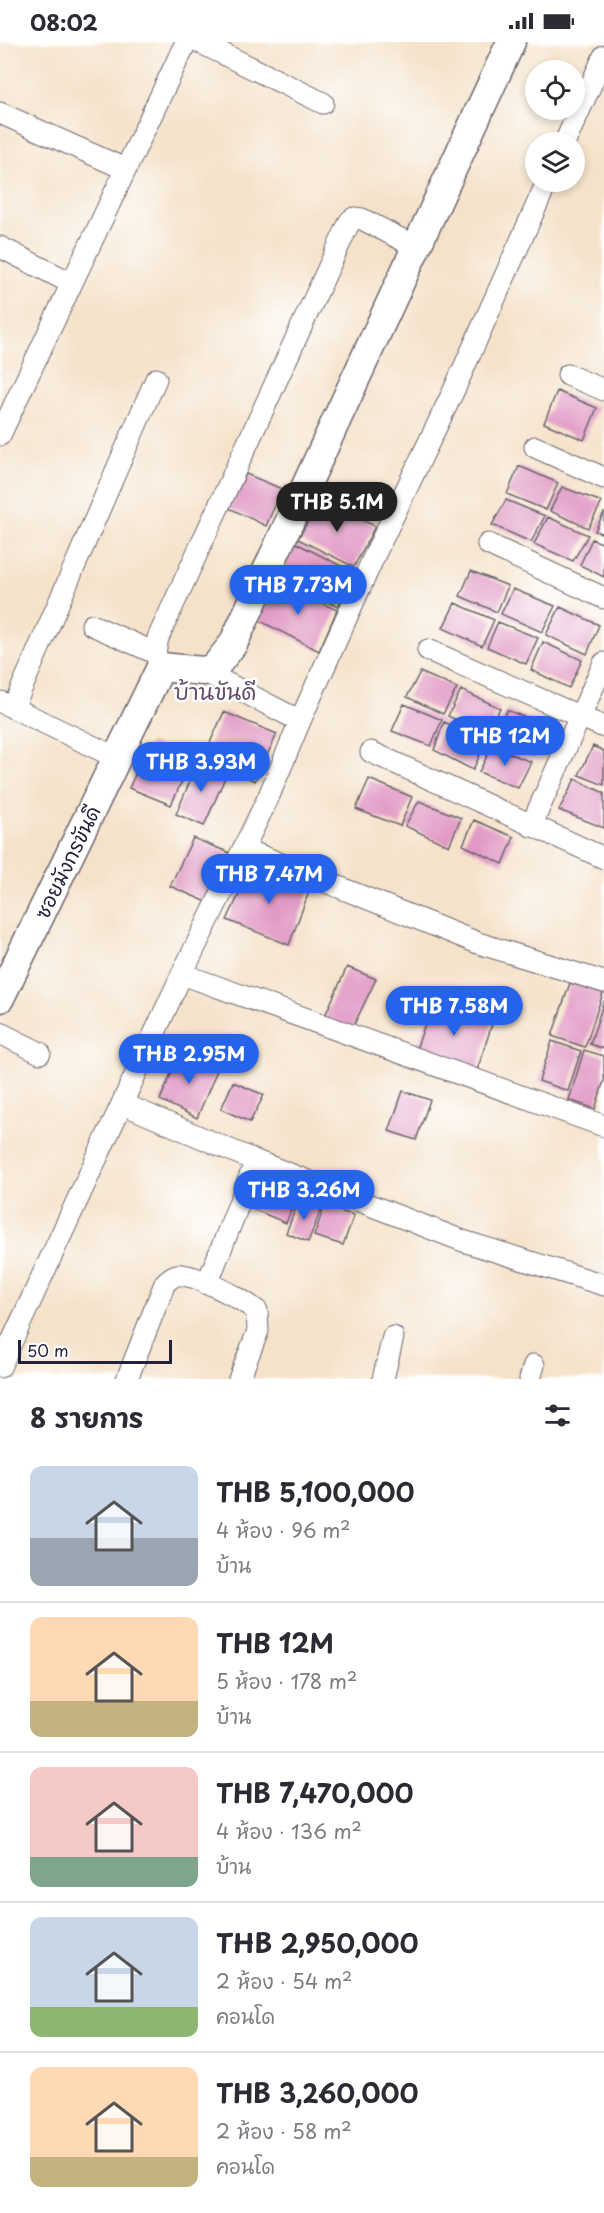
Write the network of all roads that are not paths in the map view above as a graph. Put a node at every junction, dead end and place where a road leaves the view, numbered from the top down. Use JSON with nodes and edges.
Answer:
{"nodes":[{"id":1,"x":186,"y":42,"type":"edge"},
{"id":2,"x":199,"y":42,"type":"edge"},
{"id":3,"x":511,"y":42,"type":"edge"},
{"id":4,"x":604,"y":56,"type":"edge"},
{"id":5,"x":323,"y":103,"type":"dead end"},
{"id":6,"x":0,"y":113,"type":"edge"},
{"id":7,"x":570,"y":132,"type":"edge"},
{"id":8,"x":125,"y":169,"type":"junction"},
{"id":9,"x":543,"y":192,"type":"edge"},
{"id":10,"x":416,"y":247,"type":"junction"},
{"id":11,"x":0,"y":248,"type":"edge"},
{"id":12,"x":71,"y":283,"type":"junction"},
{"id":13,"x":568,"y":375,"type":"dead end"},
{"id":14,"x":156,"y":379,"type":"dead end"},
{"id":15,"x":604,"y":390,"type":"edge"},
{"id":16,"x":7,"y":400,"type":"edge"},
{"id":17,"x":0,"y":435,"type":"edge"},
{"id":18,"x":535,"y":447,"type":"dead end"},
{"id":19,"x":604,"y":478,"type":"edge"},
{"id":20,"x":488,"y":544,"type":"dead end"},
{"id":21,"x":604,"y":598,"type":"edge"},
{"id":22,"x":92,"y":625,"type":"dead end"},
{"id":23,"x":428,"y":650,"type":"dead end"},
{"id":24,"x":158,"y":660,"type":"junction"},
{"id":25,"x":604,"y":663,"type":"edge"},
{"id":26,"x":204,"y":671,"type":"junction"},
{"id":27,"x":7,"y":705,"type":"edge"},
{"id":28,"x":580,"y":716,"type":"junction"},
{"id":29,"x":300,"y":721,"type":"junction"},
{"id":30,"x":604,"y":727,"type":"edge"},
{"id":31,"x":371,"y":752,"type":"dead end"},
{"id":32,"x":117,"y":758,"type":"junction"},
{"id":33,"x":531,"y":826,"type":"junction"},
{"id":34,"x":244,"y":849,"type":"junction"},
{"id":35,"x":604,"y":858,"type":"edge"},
{"id":36,"x":182,"y":974,"type":"junction"},
{"id":37,"x":604,"y":982,"type":"edge"},
{"id":38,"x":0,"y":998,"type":"edge"},
{"id":39,"x":0,"y":1034,"type":"edge"},
{"id":40,"x":40,"y":1053,"type":"dead end"},
{"id":41,"x":123,"y":1104,"type":"junction"},
{"id":42,"x":604,"y":1126,"type":"edge"},
{"id":43,"x":256,"y":1161,"type":"junction"},
{"id":44,"x":207,"y":1284,"type":"junction"},
{"id":45,"x":604,"y":1285,"type":"edge"},
{"id":46,"x":393,"y":1337,"type":"dead end"},
{"id":47,"x":0,"y":1366,"type":"edge"},
{"id":48,"x":127,"y":1379,"type":"edge"},
{"id":49,"x":239,"y":1379,"type":"edge"},
{"id":50,"x":382,"y":1379,"type":"edge"}],
"edges":[{"from":1,"to":8,"type":"street"},
{"from":2,"to":5,"type":"street"},
{"from":3,"to":10,"type":"street"},
{"from":4,"to":7,"type":"street"},
{"from":6,"to":8,"type":"street"},
{"from":8,"to":12,"type":"street"},
{"from":9,"to":29,"type":"street"},
{"from":10,"to":24,"type":"street"},
{"from":10,"to":26,"type":"street"},
{"from":11,"to":12,"type":"street"},
{"from":12,"to":16,"type":"street"},
{"from":13,"to":15,"type":"street"},
{"from":14,"to":27,"type":"street"},
{"from":16,"to":17,"type":"street"},
{"from":18,"to":19,"type":"street"},
{"from":20,"to":21,"type":"street"},
{"from":22,"to":24,"type":"street"},
{"from":23,"to":28,"type":"street"},
{"from":24,"to":26,"type":"street"},
{"from":24,"to":32,"type":"street","name":"ซอยมังกรขันดี"},
{"from":25,"to":28,"type":"street"},
{"from":26,"to":29,"type":"street"},
{"from":27,"to":32,"type":"street"},
{"from":28,"to":30,"type":"street"},
{"from":28,"to":33,"type":"street"},
{"from":29,"to":34,"type":"street"},
{"from":31,"to":33,"type":"street"},
{"from":32,"to":38,"type":"street","name":"ซอยมังกรขันดี"},
{"from":33,"to":35,"type":"street"},
{"from":34,"to":36,"type":"street"},
{"from":34,"to":37,"type":"street"},
{"from":36,"to":41,"type":"street"},
{"from":36,"to":42,"type":"street"},
{"from":39,"to":40,"type":"street"},
{"from":41,"to":43,"type":"street"},
{"from":41,"to":47,"type":"street"},
{"from":43,"to":44,"type":"street"},
{"from":43,"to":45,"type":"street"},
{"from":44,"to":48,"type":"street"},
{"from":44,"to":49,"type":"street"},
{"from":46,"to":50,"type":"street"}]}
